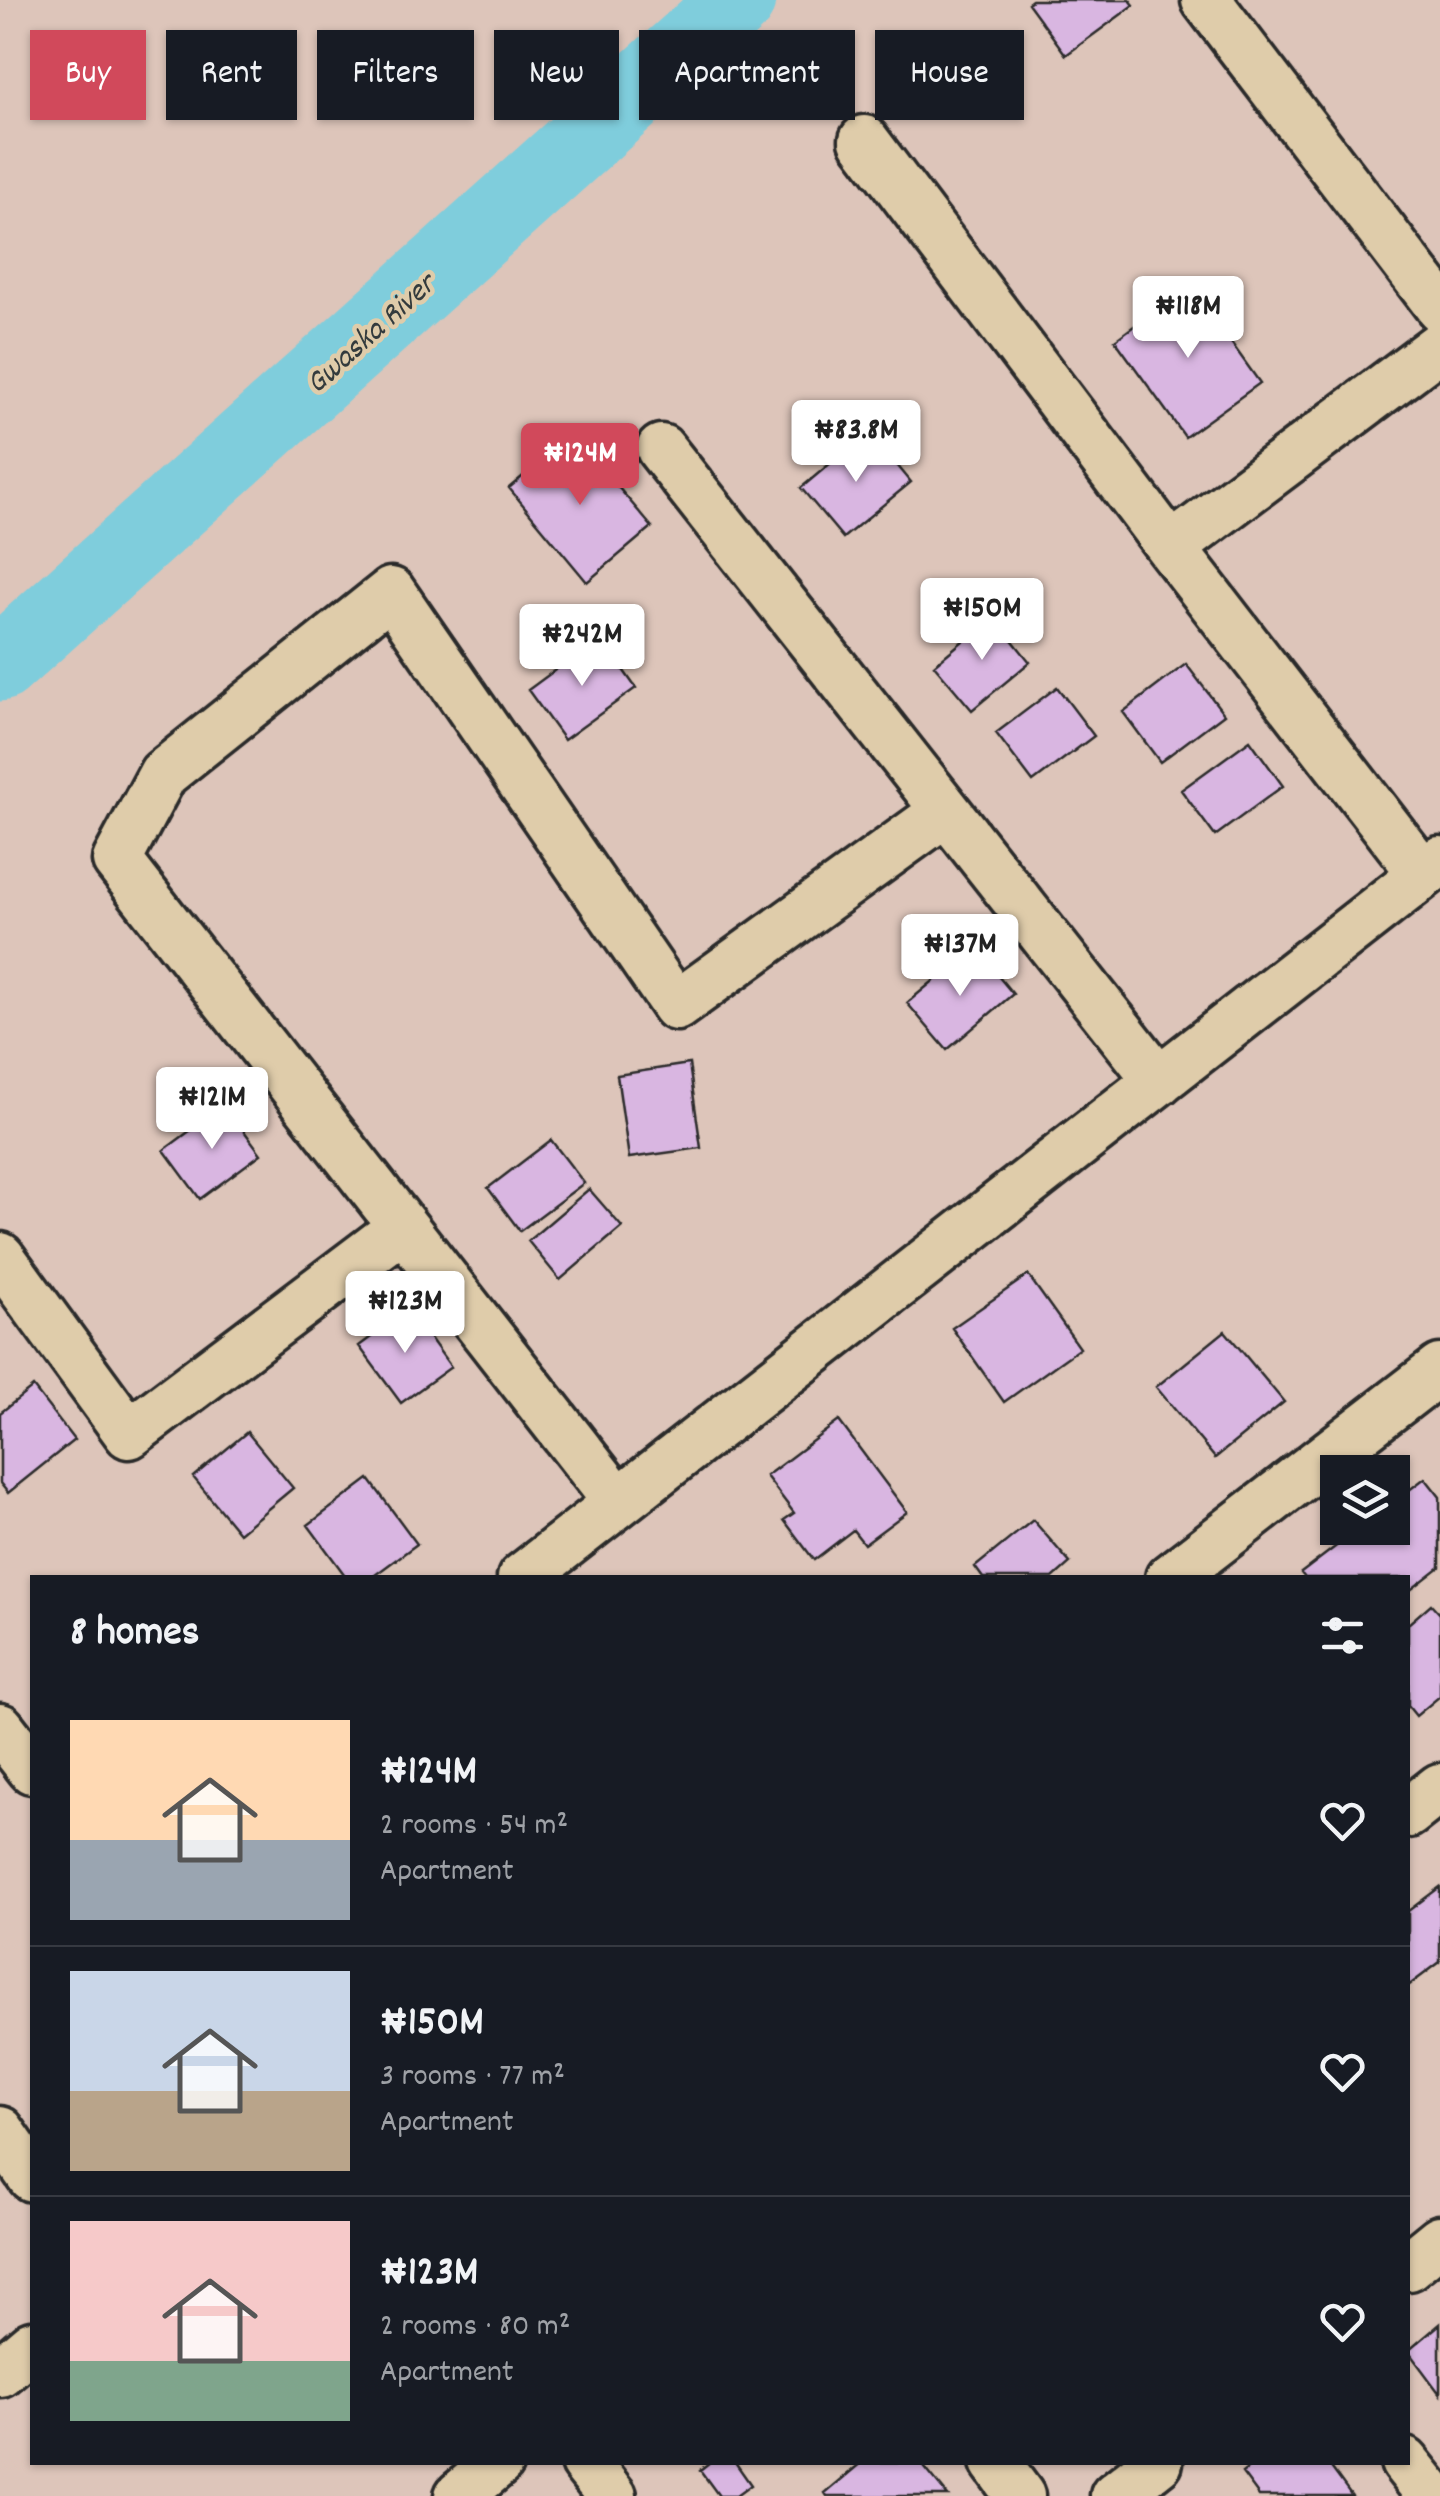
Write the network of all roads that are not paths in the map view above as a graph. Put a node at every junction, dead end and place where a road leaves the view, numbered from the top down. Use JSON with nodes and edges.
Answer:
{"nodes":[{"id":1,"x":1206,"y":0,"type":"edge"},
{"id":2,"x":864,"y":140,"type":"dead end"},
{"id":3,"x":1440,"y":307,"type":"edge"},
{"id":4,"x":1440,"y":346,"type":"edge"},
{"id":5,"x":661,"y":449,"type":"dead end"},
{"id":6,"x":1172,"y":548,"type":"junction"},
{"id":7,"x":946,"y":811,"type":"junction"},
{"id":8,"x":1432,"y":868,"type":"edge"},
{"id":9,"x":1159,"y":1081,"type":"junction"},
{"id":10,"x":403,"y":1227,"type":"junction"},
{"id":11,"x":0,"y":1257,"type":"edge"},
{"id":12,"x":1440,"y":1369,"type":"edge"},
{"id":13,"x":618,"y":1502,"type":"junction"},
{"id":14,"x":526,"y":1575,"type":"edge"},
{"id":15,"x":1174,"y":1575,"type":"edge"},
{"id":16,"x":0,"y":1728,"type":"edge"},
{"id":17,"x":30,"y":1766,"type":"edge"},
{"id":18,"x":1440,"y":1788,"type":"edge"},
{"id":19,"x":1410,"y":1811,"type":"edge"},
{"id":20,"x":0,"y":2131,"type":"edge"},
{"id":21,"x":30,"y":2173,"type":"edge"},
{"id":22,"x":1440,"y":2240,"type":"edge"},
{"id":23,"x":1410,"y":2264,"type":"edge"},
{"id":24,"x":30,"y":2347,"type":"edge"},
{"id":25,"x":0,"y":2372,"type":"edge"},
{"id":26,"x":495,"y":2465,"type":"edge"},
{"id":27,"x":587,"y":2465,"type":"edge"},
{"id":28,"x":996,"y":2465,"type":"edge"},
{"id":29,"x":1154,"y":2465,"type":"edge"},
{"id":30,"x":1407,"y":2465,"type":"edge"},
{"id":31,"x":459,"y":2496,"type":"edge"},
{"id":32,"x":612,"y":2496,"type":"edge"},
{"id":33,"x":1020,"y":2496,"type":"edge"},
{"id":34,"x":1115,"y":2496,"type":"edge"},
{"id":35,"x":1432,"y":2496,"type":"edge"}],
"edges":[{"from":1,"to":3,"type":"street"},
{"from":2,"to":6,"type":"street"},
{"from":4,"to":6,"type":"street"},
{"from":5,"to":7,"type":"street"},
{"from":6,"to":8,"type":"street"},
{"from":7,"to":9,"type":"street"},
{"from":7,"to":10,"type":"street"},
{"from":8,"to":9,"type":"street"},
{"from":9,"to":13,"type":"street"},
{"from":10,"to":11,"type":"street"},
{"from":10,"to":13,"type":"street"},
{"from":12,"to":15,"type":"street"},
{"from":13,"to":14,"type":"street"},
{"from":16,"to":17,"type":"street"},
{"from":18,"to":19,"type":"street"},
{"from":20,"to":21,"type":"street"},
{"from":22,"to":23,"type":"street"},
{"from":24,"to":25,"type":"street"},
{"from":26,"to":31,"type":"street"},
{"from":27,"to":32,"type":"street"},
{"from":28,"to":33,"type":"street"},
{"from":29,"to":34,"type":"street"},
{"from":30,"to":35,"type":"street"}]}
